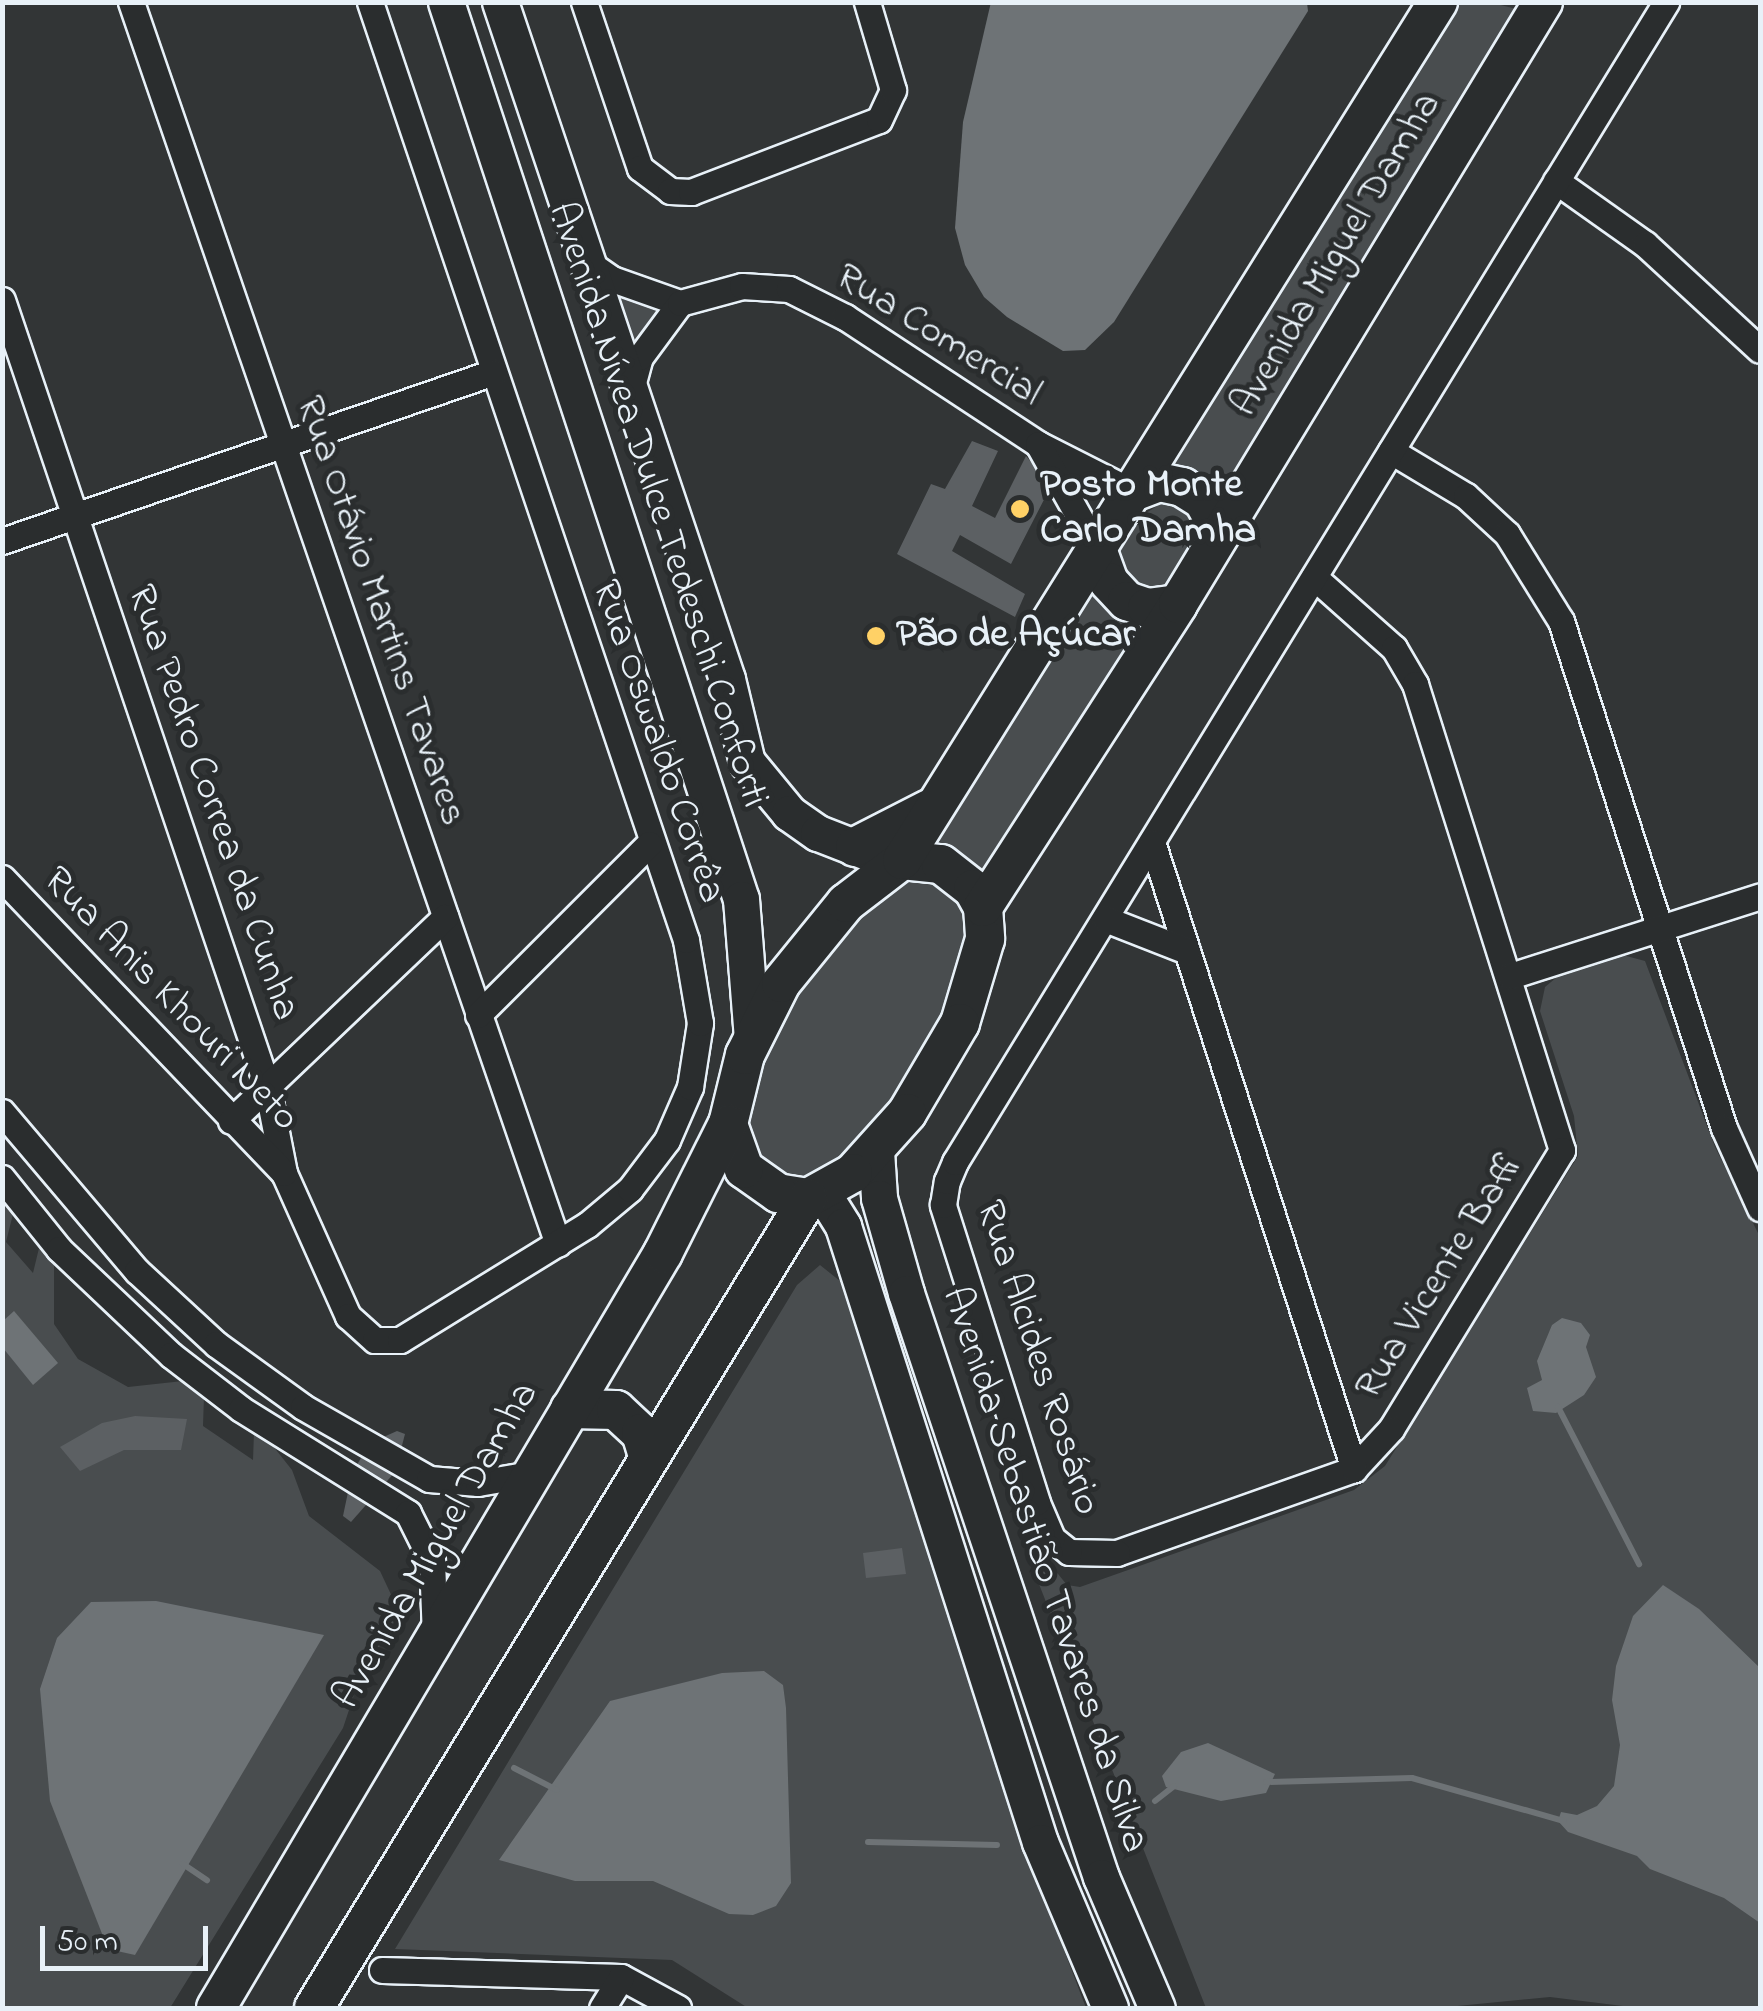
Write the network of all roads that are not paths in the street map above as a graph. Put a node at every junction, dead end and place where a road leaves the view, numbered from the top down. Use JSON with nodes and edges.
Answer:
{"nodes":[{"id":1,"x":131,"y":2,"type":"edge"},
{"id":2,"x":370,"y":2,"type":"edge"},
{"id":3,"x":446,"y":2,"type":"edge"},
{"id":4,"x":500,"y":2,"type":"edge"},
{"id":5,"x":584,"y":2,"type":"edge"},
{"id":6,"x":867,"y":2,"type":"edge"},
{"id":7,"x":1666,"y":2,"type":"edge"},
{"id":8,"x":1530,"y":5,"type":"edge"},
{"id":9,"x":1433,"y":6,"type":"edge"},
{"id":10,"x":1556,"y":181,"type":"junction"},
{"id":11,"x":586,"y":262,"type":"junction"},
{"id":12,"x":2,"y":300,"type":"edge"},
{"id":13,"x":680,"y":303,"type":"junction"},
{"id":14,"x":1760,"y":350,"type":"edge"},
{"id":15,"x":494,"y":372,"type":"junction"},
{"id":16,"x":631,"y":390,"type":"junction"},
{"id":17,"x":283,"y":444,"type":"junction"},
{"id":18,"x":1038,"y":444,"type":"junction"},
{"id":19,"x":1391,"y":452,"type":"junction"},
{"id":20,"x":1133,"y":492,"type":"junction"},
{"id":21,"x":76,"y":517,"type":"junction"},
{"id":22,"x":1221,"y":532,"type":"junction"},
{"id":23,"x":2,"y":541,"type":"edge"},
{"id":24,"x":1097,"y":549,"type":"junction"},
{"id":25,"x":1314,"y":577,"type":"junction"},
{"id":26,"x":1178,"y":604,"type":"junction"},
{"id":27,"x":935,"y":805,"type":"junction"},
{"id":28,"x":1152,"y":842,"type":"junction"},
{"id":29,"x":649,"y":844,"type":"junction"},
{"id":30,"x":855,"y":846,"type":"junction"},
{"id":31,"x":898,"y":862,"type":"junction"},
{"id":32,"x":2,"y":878,"type":"edge"},
{"id":33,"x":1760,"y":896,"type":"edge"},
{"id":34,"x":983,"y":907,"type":"junction"},
{"id":35,"x":446,"y":917,"type":"junction"},
{"id":36,"x":1105,"y":919,"type":"junction"},
{"id":37,"x":1658,"y":928,"type":"junction"},
{"id":38,"x":1186,"y":951,"type":"junction"},
{"id":39,"x":1510,"y":976,"type":"junction"},
{"id":40,"x":478,"y":1015,"type":"junction"},
{"id":41,"x":752,"y":1040,"type":"junction"},
{"id":42,"x":267,"y":1086,"type":"junction"},
{"id":43,"x":2,"y":1112,"type":"edge"},
{"id":44,"x":232,"y":1121,"type":"junction"},
{"id":45,"x":728,"y":1124,"type":"junction"},
{"id":46,"x":876,"y":1151,"type":"junction"},
{"id":47,"x":284,"y":1173,"type":"junction"},
{"id":48,"x":2,"y":1178,"type":"edge"},
{"id":49,"x":815,"y":1195,"type":"junction"},
{"id":50,"x":1760,"y":1208,"type":"edge"},
{"id":51,"x":558,"y":1244,"type":"junction"},
{"id":52,"x":151,"y":1285,"type":"junction"},
{"id":53,"x":122,"y":1313,"type":"junction"},
{"id":54,"x":355,"y":1326,"type":"joint"},
{"id":55,"x":303,"y":1407,"type":"junction"},
{"id":56,"x":570,"y":1409,"type":"junction"},
{"id":57,"x":283,"y":1436,"type":"junction"},
{"id":58,"x":648,"y":1456,"type":"junction"},
{"id":59,"x":1354,"y":1469,"type":"junction"},
{"id":60,"x":530,"y":1474,"type":"junction"},
{"id":61,"x":428,"y":1479,"type":"junction"},
{"id":62,"x":408,"y":1514,"type":"junction"},
{"id":63,"x":1069,"y":1552,"type":"joint"},
{"id":64,"x":435,"y":1639,"type":"junction"},
{"id":65,"x":382,"y":1970,"type":"dead end"},
{"id":66,"x":621,"y":1977,"type":"junction"},
{"id":67,"x":1153,"y":2006,"type":"edge"},
{"id":68,"x":216,"y":2008,"type":"edge"},
{"id":69,"x":314,"y":2008,"type":"edge"},
{"id":70,"x":602,"y":2008,"type":"edge"},
{"id":71,"x":678,"y":2008,"type":"edge"},
{"id":72,"x":1110,"y":2008,"type":"edge"}],
"edges":[{"from":1,"to":17,"type":"street","name":"Rua Otávio Martins Tavares"},
{"from":2,"to":15,"type":"street","name":"Rua Oswaldo Corrêa"},
{"from":3,"to":41,"type":"main road","name":"Avenida Nívea Dulce Tedeschi Conforti"},
{"from":4,"to":11,"type":"main road","name":"Avenida Nívea Dulce Tedeschi Conforti"},
{"from":5,"to":6,"type":"street"},
{"from":7,"to":10,"type":"street"},
{"from":8,"to":22,"type":"main road","name":"Avenida Miguel Damha"},
{"from":9,"to":20,"type":"main road","name":"Avenida Miguel Damha"},
{"from":10,"to":14,"type":"street"},
{"from":10,"to":19,"type":"street"},
{"from":11,"to":13,"type":"street"},
{"from":11,"to":16,"type":"main road","name":"Avenida Nívea Dulce Tedeschi Conforti"},
{"from":12,"to":21,"type":"street","name":"Rua Pedro Correa da Cunha"},
{"from":13,"to":16,"type":"street"},
{"from":13,"to":18,"type":"street","name":"Rua Comercial"},
{"from":15,"to":17,"type":"street"},
{"from":15,"to":29,"type":"street","name":"Rua Oswaldo Corrêa"},
{"from":16,"to":30,"type":"main road","name":"Avenida Nívea Dulce Tedeschi Conforti"},
{"from":17,"to":21,"type":"street"},
{"from":17,"to":35,"type":"street","name":"Rua Otávio Martins Tavares"},
{"from":18,"to":20,"type":"street","name":"Rua Comercial"},
{"from":18,"to":24,"type":"street","name":"Rua Comercial"},
{"from":19,"to":25,"type":"street"},
{"from":19,"to":37,"type":"street"},
{"from":20,"to":22,"type":"main road"},
{"from":20,"to":24,"type":"main road","name":"Avenida Miguel Damha"},
{"from":21,"to":23,"type":"street"},
{"from":21,"to":42,"type":"street","name":"Rua Pedro Correa da Cunha"},
{"from":22,"to":26,"type":"main road","name":"Avenida Miguel Damha"},
{"from":24,"to":26,"type":"main road"},
{"from":24,"to":27,"type":"main road","name":"Avenida Miguel Damha"},
{"from":25,"to":28,"type":"street"},
{"from":25,"to":39,"type":"street","name":"Rua Vicente Baffi"},
{"from":26,"to":34,"type":"main road","name":"Avenida Miguel Damha"},
{"from":27,"to":30,"type":"main road"},
{"from":27,"to":31,"type":"main road","name":"Avenida Miguel Damha"},
{"from":28,"to":36,"type":"street"},
{"from":28,"to":38,"type":"street"},
{"from":29,"to":40,"type":"street"},
{"from":29,"to":51,"type":"street","name":"Rua Oswaldo Corrêa"},
{"from":30,"to":31,"type":"main road","name":"Avenida Nívea Dulce Tedeschi Conforti"},
{"from":31,"to":34,"type":"main road"},
{"from":31,"to":41,"type":"main road","name":"Avenida Miguel Damha"},
{"from":32,"to":44,"type":"street","name":"Rua Anis Khouri Neto"},
{"from":33,"to":37,"type":"street"},
{"from":34,"to":46,"type":"main road"},
{"from":35,"to":40,"type":"street","name":"Rua Otávio Martins Tavares"},
{"from":35,"to":42,"type":"street"},
{"from":36,"to":38,"type":"street"},
{"from":36,"to":63,"type":"street","name":"Rua Alcides Rosário"},
{"from":37,"to":39,"type":"street"},
{"from":37,"to":50,"type":"street"},
{"from":38,"to":59,"type":"street"},
{"from":39,"to":59,"type":"street","name":"Rua Vicente Baffi"},
{"from":40,"to":51,"type":"street","name":"Rua Otávio Martins Tavares"},
{"from":41,"to":45,"type":"main road","name":"Avenida Miguel Damha"},
{"from":42,"to":44,"type":"street"},
{"from":42,"to":47,"type":"street","name":"Rua Pedro Correa da Cunha"},
{"from":43,"to":52,"type":"street"},
{"from":44,"to":47,"type":"street","name":"Rua Anis Khouri Neto"},
{"from":45,"to":49,"type":"main road"},
{"from":45,"to":56,"type":"main road","name":"Avenida Miguel Damha"},
{"from":46,"to":49,"type":"main road"},
{"from":46,"to":67,"type":"main road","name":"Avenida Sebastião Tavares da Silva"},
{"from":47,"to":54,"type":"street","name":"Rua Pedro Correa da Cunha"},
{"from":48,"to":53,"type":"street"},
{"from":49,"to":58,"type":"main road"},
{"from":49,"to":72,"type":"main road"},
{"from":51,"to":54,"type":"street","name":"Rua Oswaldo Corrêa"},
{"from":52,"to":53,"type":"street"},
{"from":52,"to":55,"type":"street"},
{"from":53,"to":57,"type":"street"},
{"from":55,"to":57,"type":"street"},
{"from":55,"to":61,"type":"street"},
{"from":56,"to":58,"type":"main road"},
{"from":56,"to":60,"type":"main road","name":"Avenida Miguel Damha"},
{"from":57,"to":62,"type":"street"},
{"from":58,"to":69,"type":"main road"},
{"from":59,"to":63,"type":"street","name":"Rua Vicente Baffi"},
{"from":60,"to":61,"type":"street"},
{"from":60,"to":64,"type":"main road","name":"Avenida Miguel Damha"},
{"from":61,"to":62,"type":"street"},
{"from":62,"to":64,"type":"street"},
{"from":64,"to":68,"type":"main road","name":"Avenida Miguel Damha"},
{"from":65,"to":66,"type":"street"},
{"from":66,"to":70,"type":"street"},
{"from":66,"to":71,"type":"street"}]}
